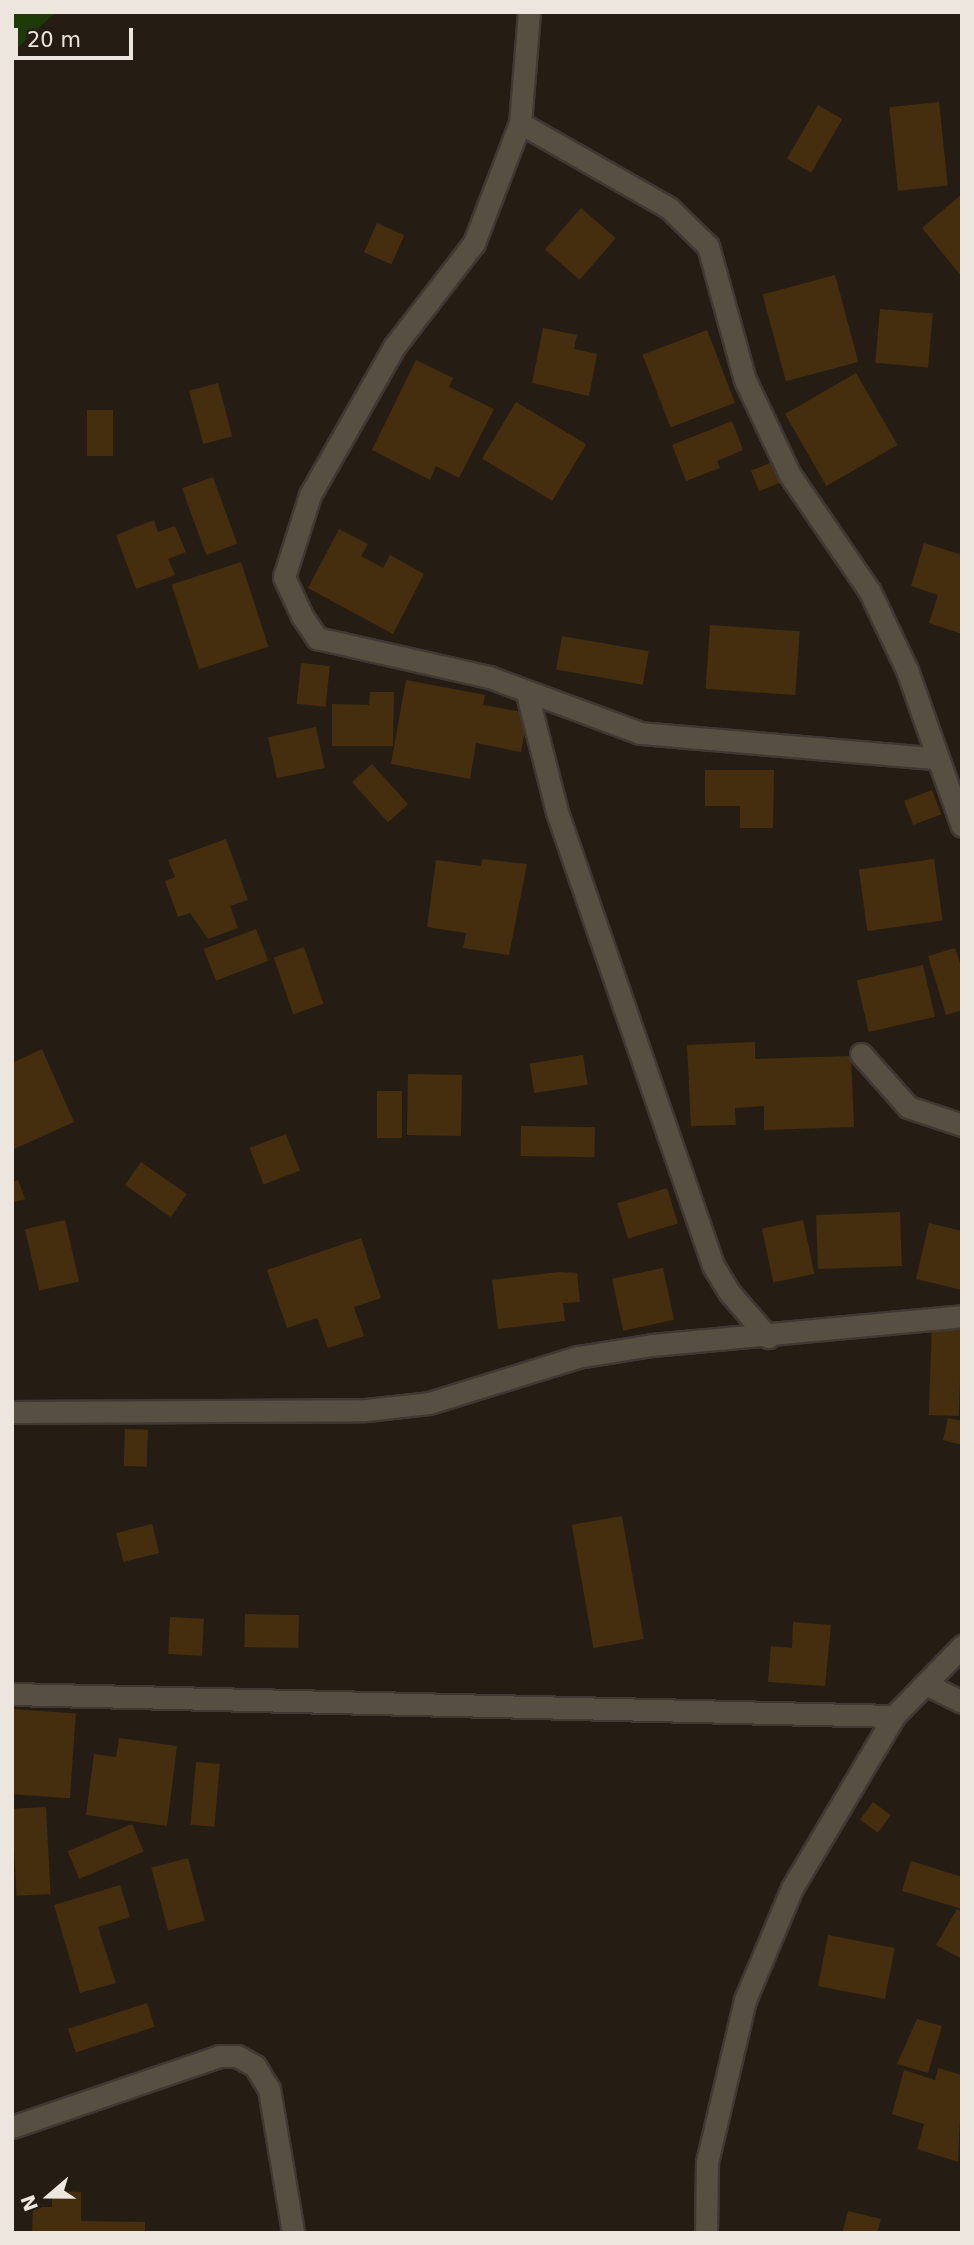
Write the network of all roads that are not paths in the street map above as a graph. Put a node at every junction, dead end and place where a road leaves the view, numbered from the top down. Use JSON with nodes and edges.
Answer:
{"nodes":[{"id":1,"x":529,"y":12,"type":"edge"},
{"id":2,"x":520,"y":123,"type":"junction"},
{"id":3,"x":527,"y":694,"type":"junction"},
{"id":4,"x":934,"y":758,"type":"junction"},
{"id":5,"x":962,"y":826,"type":"edge"},
{"id":6,"x":861,"y":1054,"type":"dead end"},
{"id":7,"x":962,"y":1125,"type":"edge"},
{"id":8,"x":962,"y":1316,"type":"edge"},
{"id":9,"x":768,"y":1337,"type":"junction"},
{"id":10,"x":12,"y":1412,"type":"edge"},
{"id":11,"x":962,"y":1646,"type":"edge"},
{"id":12,"x":926,"y":1684,"type":"junction"},
{"id":13,"x":12,"y":1694,"type":"edge"},
{"id":14,"x":962,"y":1702,"type":"edge"},
{"id":15,"x":894,"y":1717,"type":"junction"},
{"id":16,"x":12,"y":2127,"type":"edge"},
{"id":17,"x":293,"y":2233,"type":"edge"},
{"id":18,"x":706,"y":2233,"type":"edge"}],
"edges":[{"from":1,"to":2,"type":"street"},
{"from":2,"to":3,"type":"street"},
{"from":2,"to":4,"type":"street"},
{"from":3,"to":4,"type":"street"},
{"from":3,"to":9,"type":"street"},
{"from":4,"to":5,"type":"street"},
{"from":6,"to":7,"type":"street"},
{"from":8,"to":9,"type":"street"},
{"from":9,"to":10,"type":"street"},
{"from":11,"to":12,"type":"street"},
{"from":12,"to":14,"type":"street"},
{"from":12,"to":15,"type":"street"},
{"from":13,"to":15,"type":"street"},
{"from":15,"to":18,"type":"street"},
{"from":16,"to":17,"type":"street"}]}
